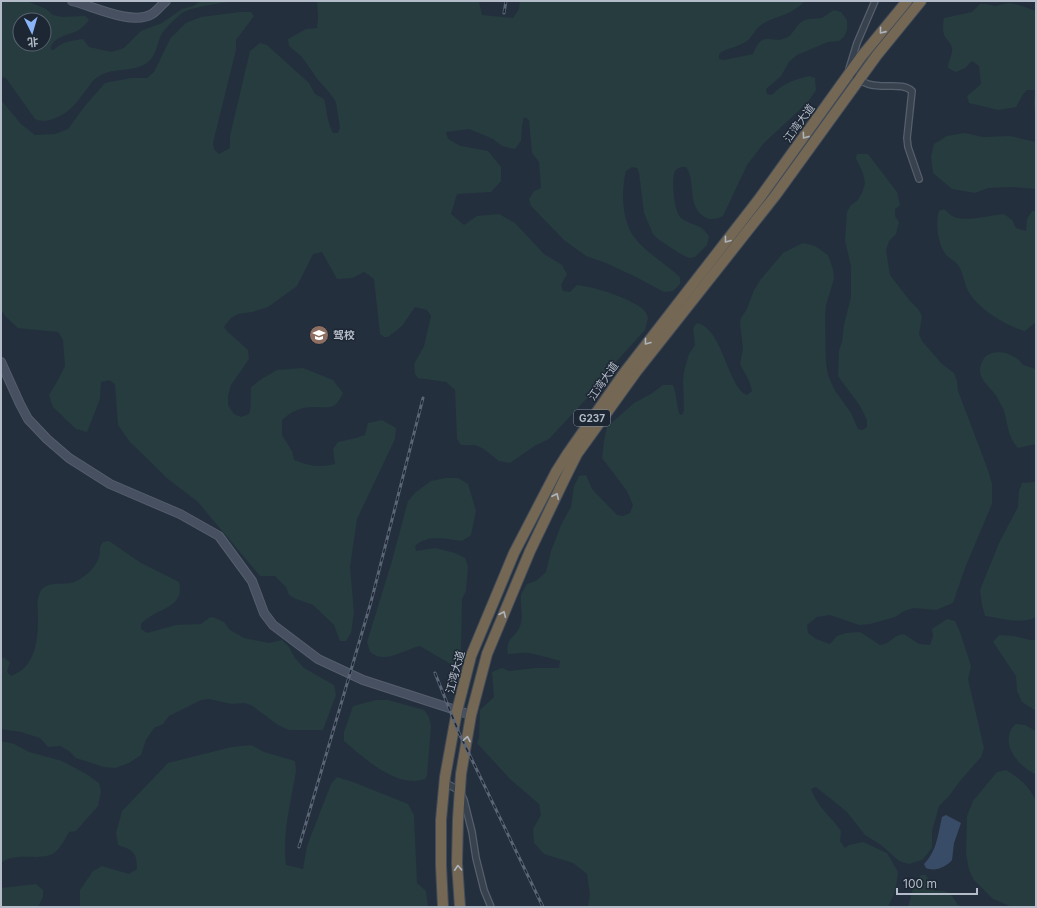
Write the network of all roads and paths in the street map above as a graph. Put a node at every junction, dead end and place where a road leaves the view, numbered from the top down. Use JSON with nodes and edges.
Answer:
{"nodes":[{"id":1,"x":72,"y":1,"type":"edge"},
{"id":2,"x":166,"y":1,"type":"edge"},
{"id":3,"x":875,"y":1,"type":"edge"},
{"id":4,"x":907,"y":1,"type":"edge"},
{"id":5,"x":921,"y":1,"type":"edge"},
{"id":6,"x":851,"y":71,"type":"junction"},
{"id":7,"x":859,"y":80,"type":"junction"},
{"id":8,"x":919,"y":178,"type":"dead end"},
{"id":9,"x":1,"y":362,"type":"edge"},
{"id":10,"x":457,"y":711,"type":"junction"},
{"id":11,"x":471,"y":715,"type":"junction"},
{"id":12,"x":444,"y":782,"type":"junction"},
{"id":13,"x":460,"y":791,"type":"junction"},
{"id":14,"x":443,"y":907,"type":"edge"},
{"id":15,"x":460,"y":907,"type":"edge"},
{"id":16,"x":491,"y":907,"type":"edge"}],
"edges":[{"from":1,"to":2,"type":"main road"},
{"from":3,"to":6,"type":"street"},
{"from":4,"to":6,"type":"highway","name":"江湾大道","number":"G237","one_way":true},
{"from":5,"to":7,"type":"highway","name":"江湾大道","number":"G237"},
{"from":6,"to":7,"type":"street"},
{"from":6,"to":10,"type":"highway","name":"江湾大道","number":"G237","one_way":true},
{"from":7,"to":8,"type":"street"},
{"from":11,"to":7,"type":"highway","name":"江湾大道","number":"G237","one_way":true},
{"from":9,"to":10,"type":"main road"},
{"from":10,"to":11,"type":"main road"},
{"from":10,"to":12,"type":"highway","name":"江湾大道","number":"G237"},
{"from":13,"to":11,"type":"highway","name":"江湾大道","number":"G237","one_way":true},
{"from":12,"to":13,"type":"street"},
{"from":12,"to":14,"type":"highway","name":"江湾大道","number":"G237"},
{"from":15,"to":13,"type":"highway","name":"江湾大道","number":"G237","one_way":true},
{"from":13,"to":16,"type":"street"}]}
